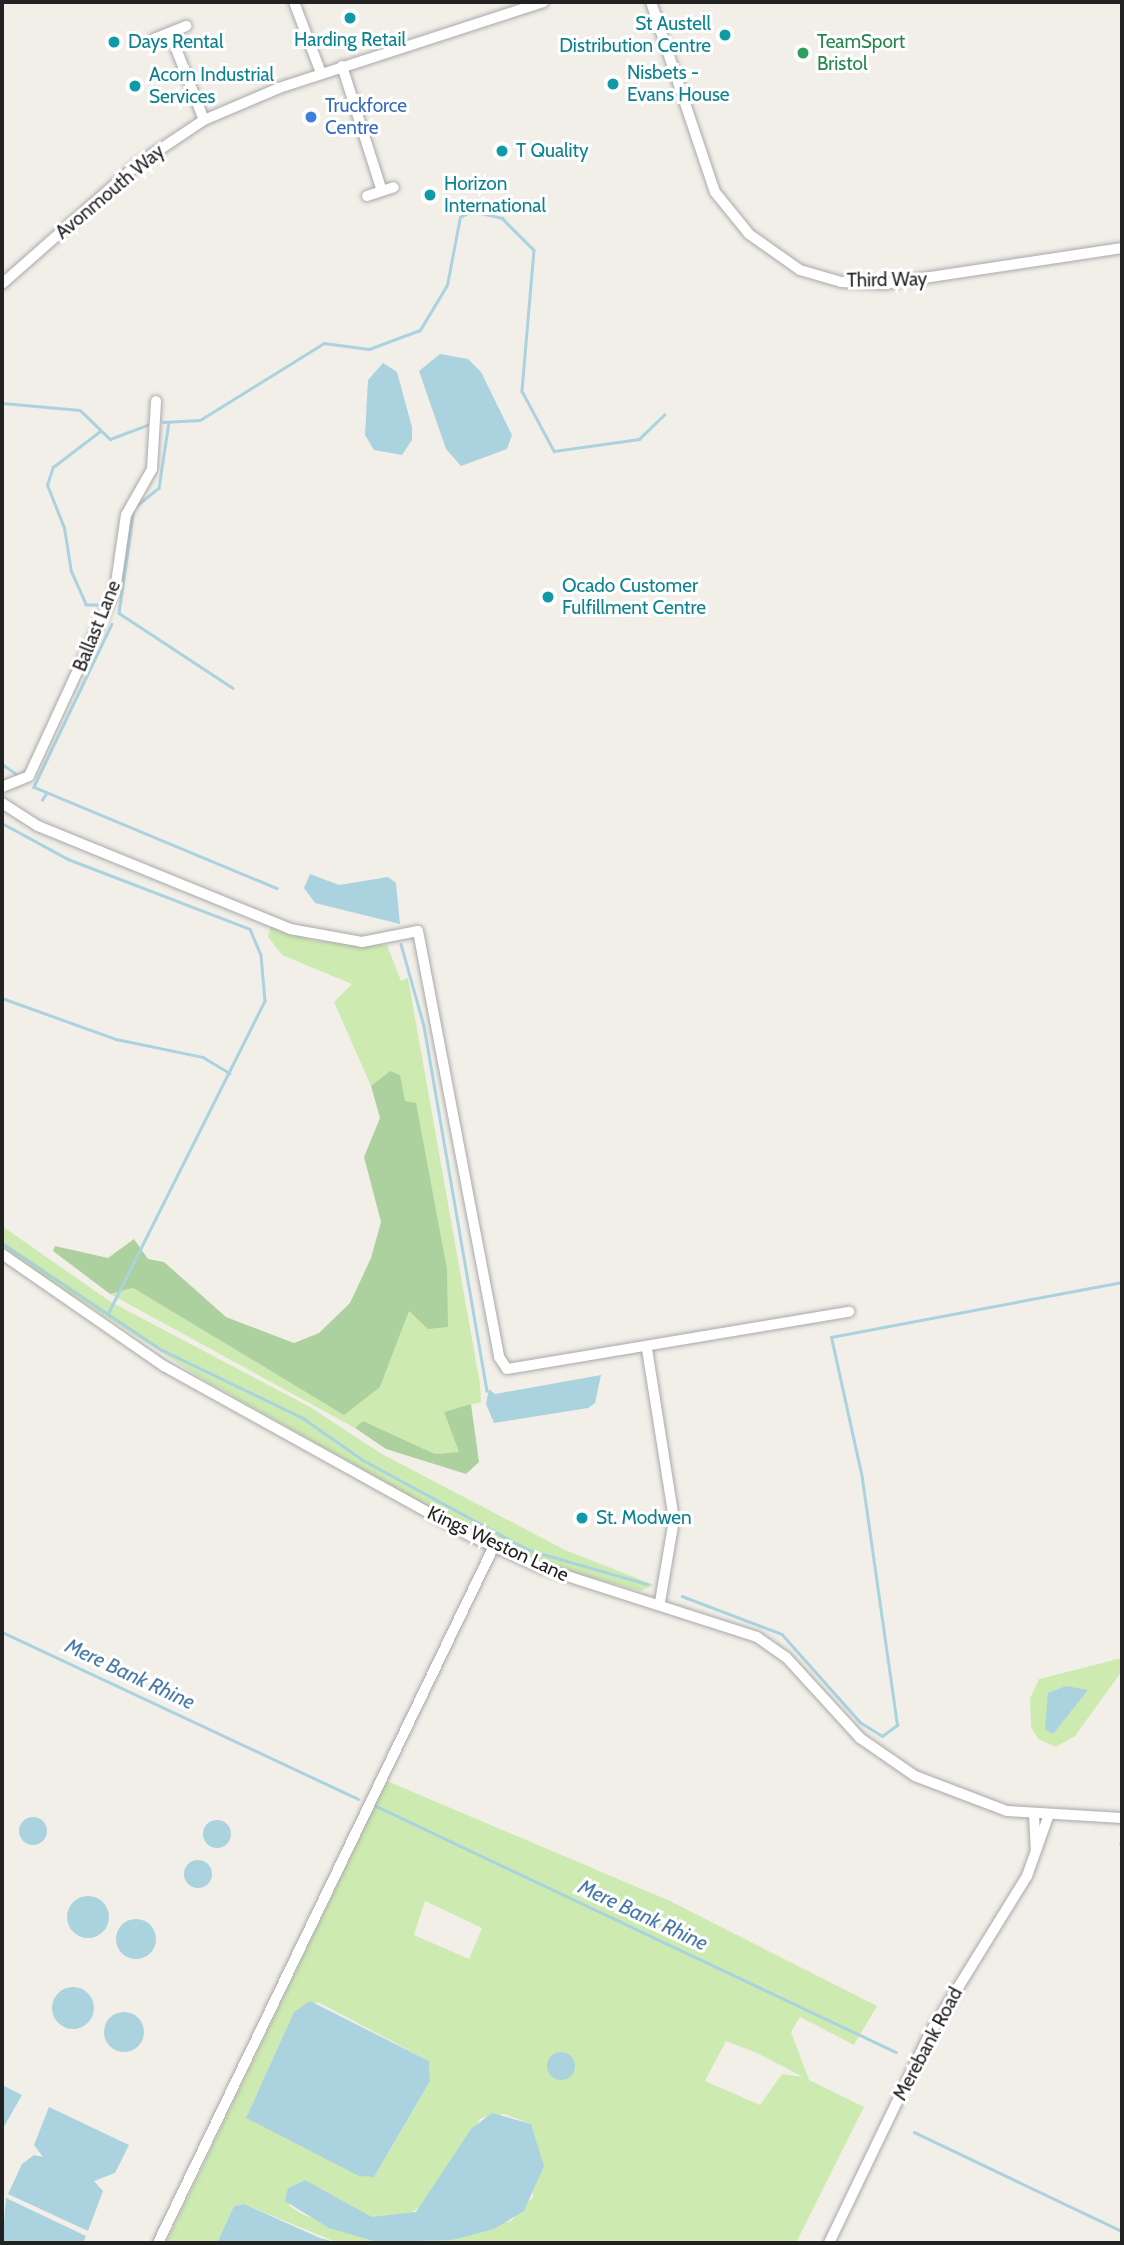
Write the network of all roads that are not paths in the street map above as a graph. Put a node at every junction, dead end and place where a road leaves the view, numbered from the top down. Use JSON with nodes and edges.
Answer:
{"nodes":[{"id":1,"x":295,"y":2,"type":"edge"},
{"id":2,"x":543,"y":2,"type":"edge"},
{"id":3,"x":651,"y":2,"type":"edge"},
{"id":4,"x":187,"y":26,"type":"dead end"},
{"id":5,"x":170,"y":33,"type":"junction"},
{"id":6,"x":154,"y":38,"type":"dead end"},
{"id":7,"x":342,"y":66,"type":"junction"},
{"id":8,"x":321,"y":73,"type":"junction"},
{"id":9,"x":204,"y":120,"type":"junction"},
{"id":10,"x":394,"y":187,"type":"dead end"},
{"id":11,"x":382,"y":191,"type":"junction"},
{"id":12,"x":367,"y":196,"type":"dead end"},
{"id":13,"x":1122,"y":248,"type":"edge"},
{"id":14,"x":2,"y":284,"type":"edge"},
{"id":15,"x":156,"y":401,"type":"dead end"},
{"id":16,"x":2,"y":787,"type":"edge"},
{"id":17,"x":2,"y":803,"type":"edge"},
{"id":18,"x":2,"y":1254,"type":"edge"},
{"id":19,"x":849,"y":1312,"type":"dead end"},
{"id":20,"x":647,"y":1349,"type":"junction"},
{"id":21,"x":494,"y":1546,"type":"junction"},
{"id":22,"x":660,"y":1602,"type":"junction"},
{"id":23,"x":1034,"y":1815,"type":"junction"},
{"id":24,"x":1048,"y":1816,"type":"junction"},
{"id":25,"x":1122,"y":1818,"type":"edge"},
{"id":26,"x":1036,"y":1850,"type":"junction"},
{"id":27,"x":158,"y":2243,"type":"edge"},
{"id":28,"x":828,"y":2243,"type":"edge"}],
"edges":[{"from":1,"to":8,"type":"street"},
{"from":2,"to":7,"type":"street","name":"Avonmouth Way"},
{"from":3,"to":13,"type":"street","name":"Third Way"},
{"from":4,"to":5,"type":"street"},
{"from":5,"to":6,"type":"street"},
{"from":5,"to":9,"type":"street"},
{"from":7,"to":8,"type":"street","name":"Avonmouth Way"},
{"from":7,"to":11,"type":"street"},
{"from":8,"to":9,"type":"street","name":"Avonmouth Way"},
{"from":9,"to":14,"type":"street","name":"Avonmouth Way"},
{"from":10,"to":11,"type":"street"},
{"from":11,"to":12,"type":"street"},
{"from":15,"to":16,"type":"street","name":"Ballast Lane"},
{"from":17,"to":20,"type":"street"},
{"from":18,"to":21,"type":"street","name":"Kings Weston Lane"},
{"from":19,"to":20,"type":"street"},
{"from":20,"to":22,"type":"street"},
{"from":21,"to":22,"type":"street","name":"Kings Weston Lane"},
{"from":21,"to":27,"type":"street"},
{"from":22,"to":23,"type":"street","name":"Kings Weston Lane"},
{"from":23,"to":24,"type":"street","name":"Kings Weston Lane"},
{"from":23,"to":26,"type":"street","name":"Merebank Road"},
{"from":24,"to":25,"type":"street","name":"Kings Weston Lane"},
{"from":24,"to":26,"type":"street","name":"Merebank Road"},
{"from":26,"to":28,"type":"street","name":"Merebank Road"}]}
